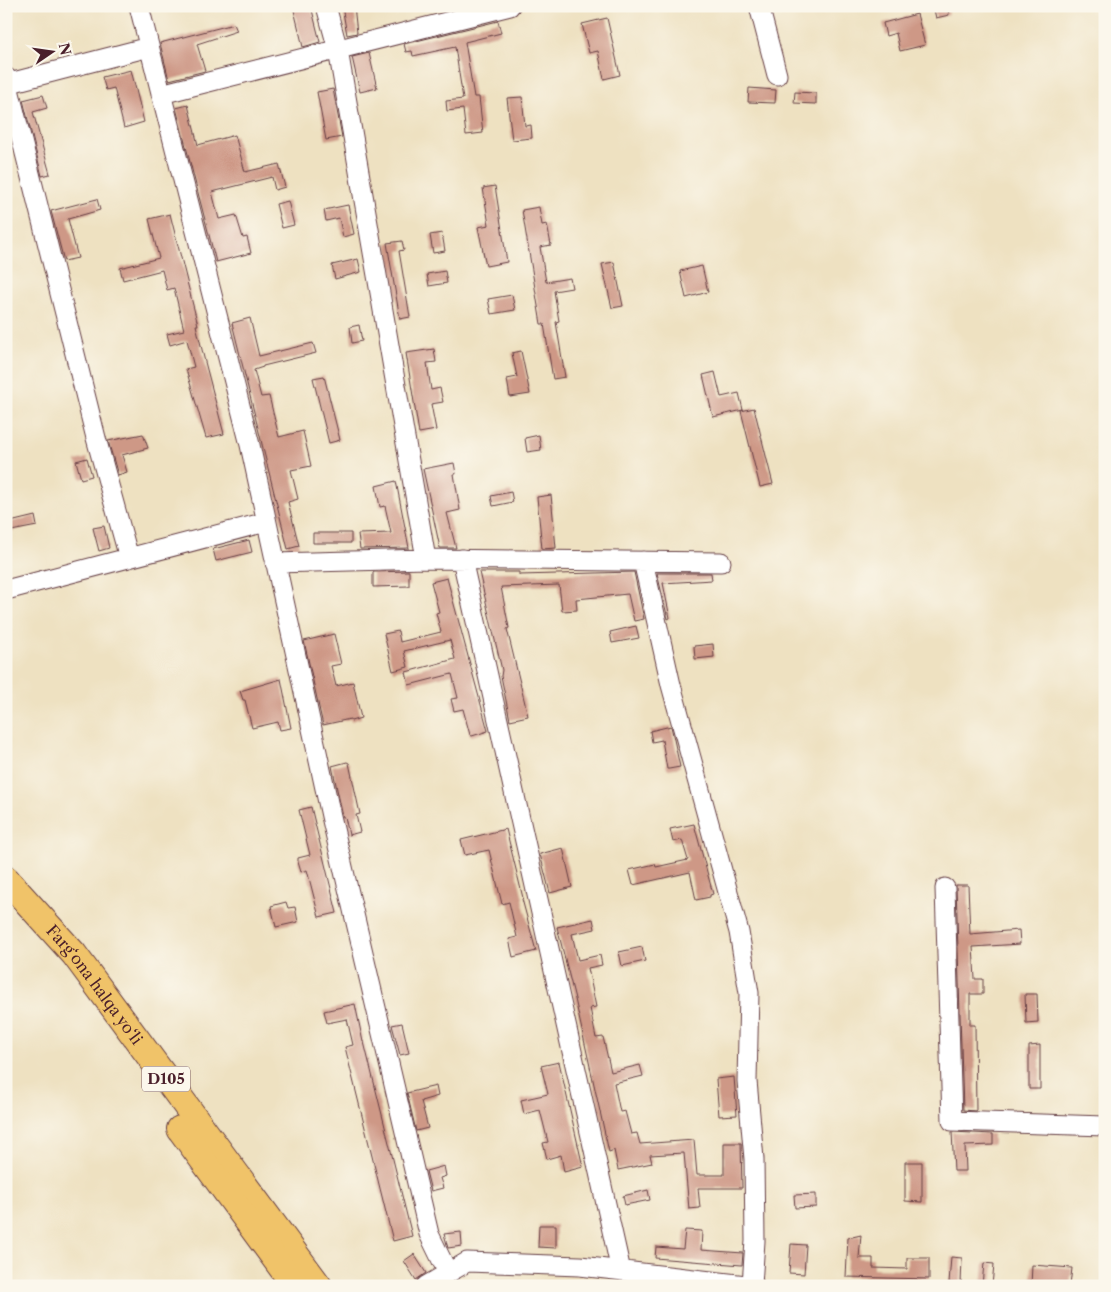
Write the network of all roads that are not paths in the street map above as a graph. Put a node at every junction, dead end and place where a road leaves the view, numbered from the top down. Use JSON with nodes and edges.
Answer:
{"nodes":[{"id":1,"x":139,"y":6,"type":"edge"},
{"id":2,"x":326,"y":6,"type":"edge"},
{"id":3,"x":510,"y":6,"type":"edge"},
{"id":4,"x":758,"y":6,"type":"edge"},
{"id":5,"x":478,"y":10,"type":"edge"},
{"id":6,"x":149,"y":47,"type":"junction"},
{"id":7,"x":338,"y":50,"type":"junction"},
{"id":8,"x":777,"y":75,"type":"dead end"},
{"id":9,"x":7,"y":82,"type":"edge"},
{"id":10,"x":161,"y":94,"type":"junction"},
{"id":11,"x":266,"y":522,"type":"junction"},
{"id":12,"x":130,"y":558,"type":"junction"},
{"id":13,"x":426,"y":559,"type":"junction"},
{"id":14,"x":462,"y":559,"type":"junction"},
{"id":15,"x":642,"y":561,"type":"junction"},
{"id":16,"x":721,"y":562,"type":"dead end"},
{"id":17,"x":275,"y":563,"type":"junction"},
{"id":18,"x":6,"y":590,"type":"edge"},
{"id":19,"x":6,"y":879,"type":"edge"},
{"id":20,"x":945,"y":888,"type":"dead end"},
{"id":21,"x":6,"y":903,"type":"edge"},
{"id":22,"x":1105,"y":1126,"type":"edge"},
{"id":23,"x":621,"y":1271,"type":"junction"},
{"id":24,"x":448,"y":1273,"type":"junction"},
{"id":25,"x":295,"y":1286,"type":"edge"},
{"id":26,"x":319,"y":1286,"type":"edge"},
{"id":27,"x":426,"y":1286,"type":"edge"},
{"id":28,"x":754,"y":1286,"type":"edge"}],
"edges":[{"from":1,"to":6,"type":"street"},
{"from":2,"to":7,"type":"street"},
{"from":3,"to":5,"type":"street"},
{"from":4,"to":8,"type":"street"},
{"from":5,"to":7,"type":"street"},
{"from":6,"to":9,"type":"street"},
{"from":6,"to":10,"type":"street"},
{"from":7,"to":10,"type":"street"},
{"from":7,"to":13,"type":"street"},
{"from":9,"to":12,"type":"street"},
{"from":10,"to":11,"type":"street"},
{"from":11,"to":12,"type":"street"},
{"from":11,"to":17,"type":"street"},
{"from":12,"to":18,"type":"street"},
{"from":13,"to":14,"type":"street"},
{"from":13,"to":17,"type":"street"},
{"from":14,"to":15,"type":"street"},
{"from":14,"to":23,"type":"street"},
{"from":15,"to":16,"type":"street"},
{"from":15,"to":28,"type":"street"},
{"from":17,"to":24,"type":"street"},
{"from":19,"to":26,"type":"highway","name":"Farg‘ona halqa yo‘li","number":"D105"},
{"from":20,"to":22,"type":"street"},
{"from":21,"to":25,"type":"highway","name":"Farg‘ona halqa yo‘li","number":"D105"},
{"from":23,"to":24,"type":"street"},
{"from":23,"to":28,"type":"street"},
{"from":24,"to":27,"type":"street"}]}
